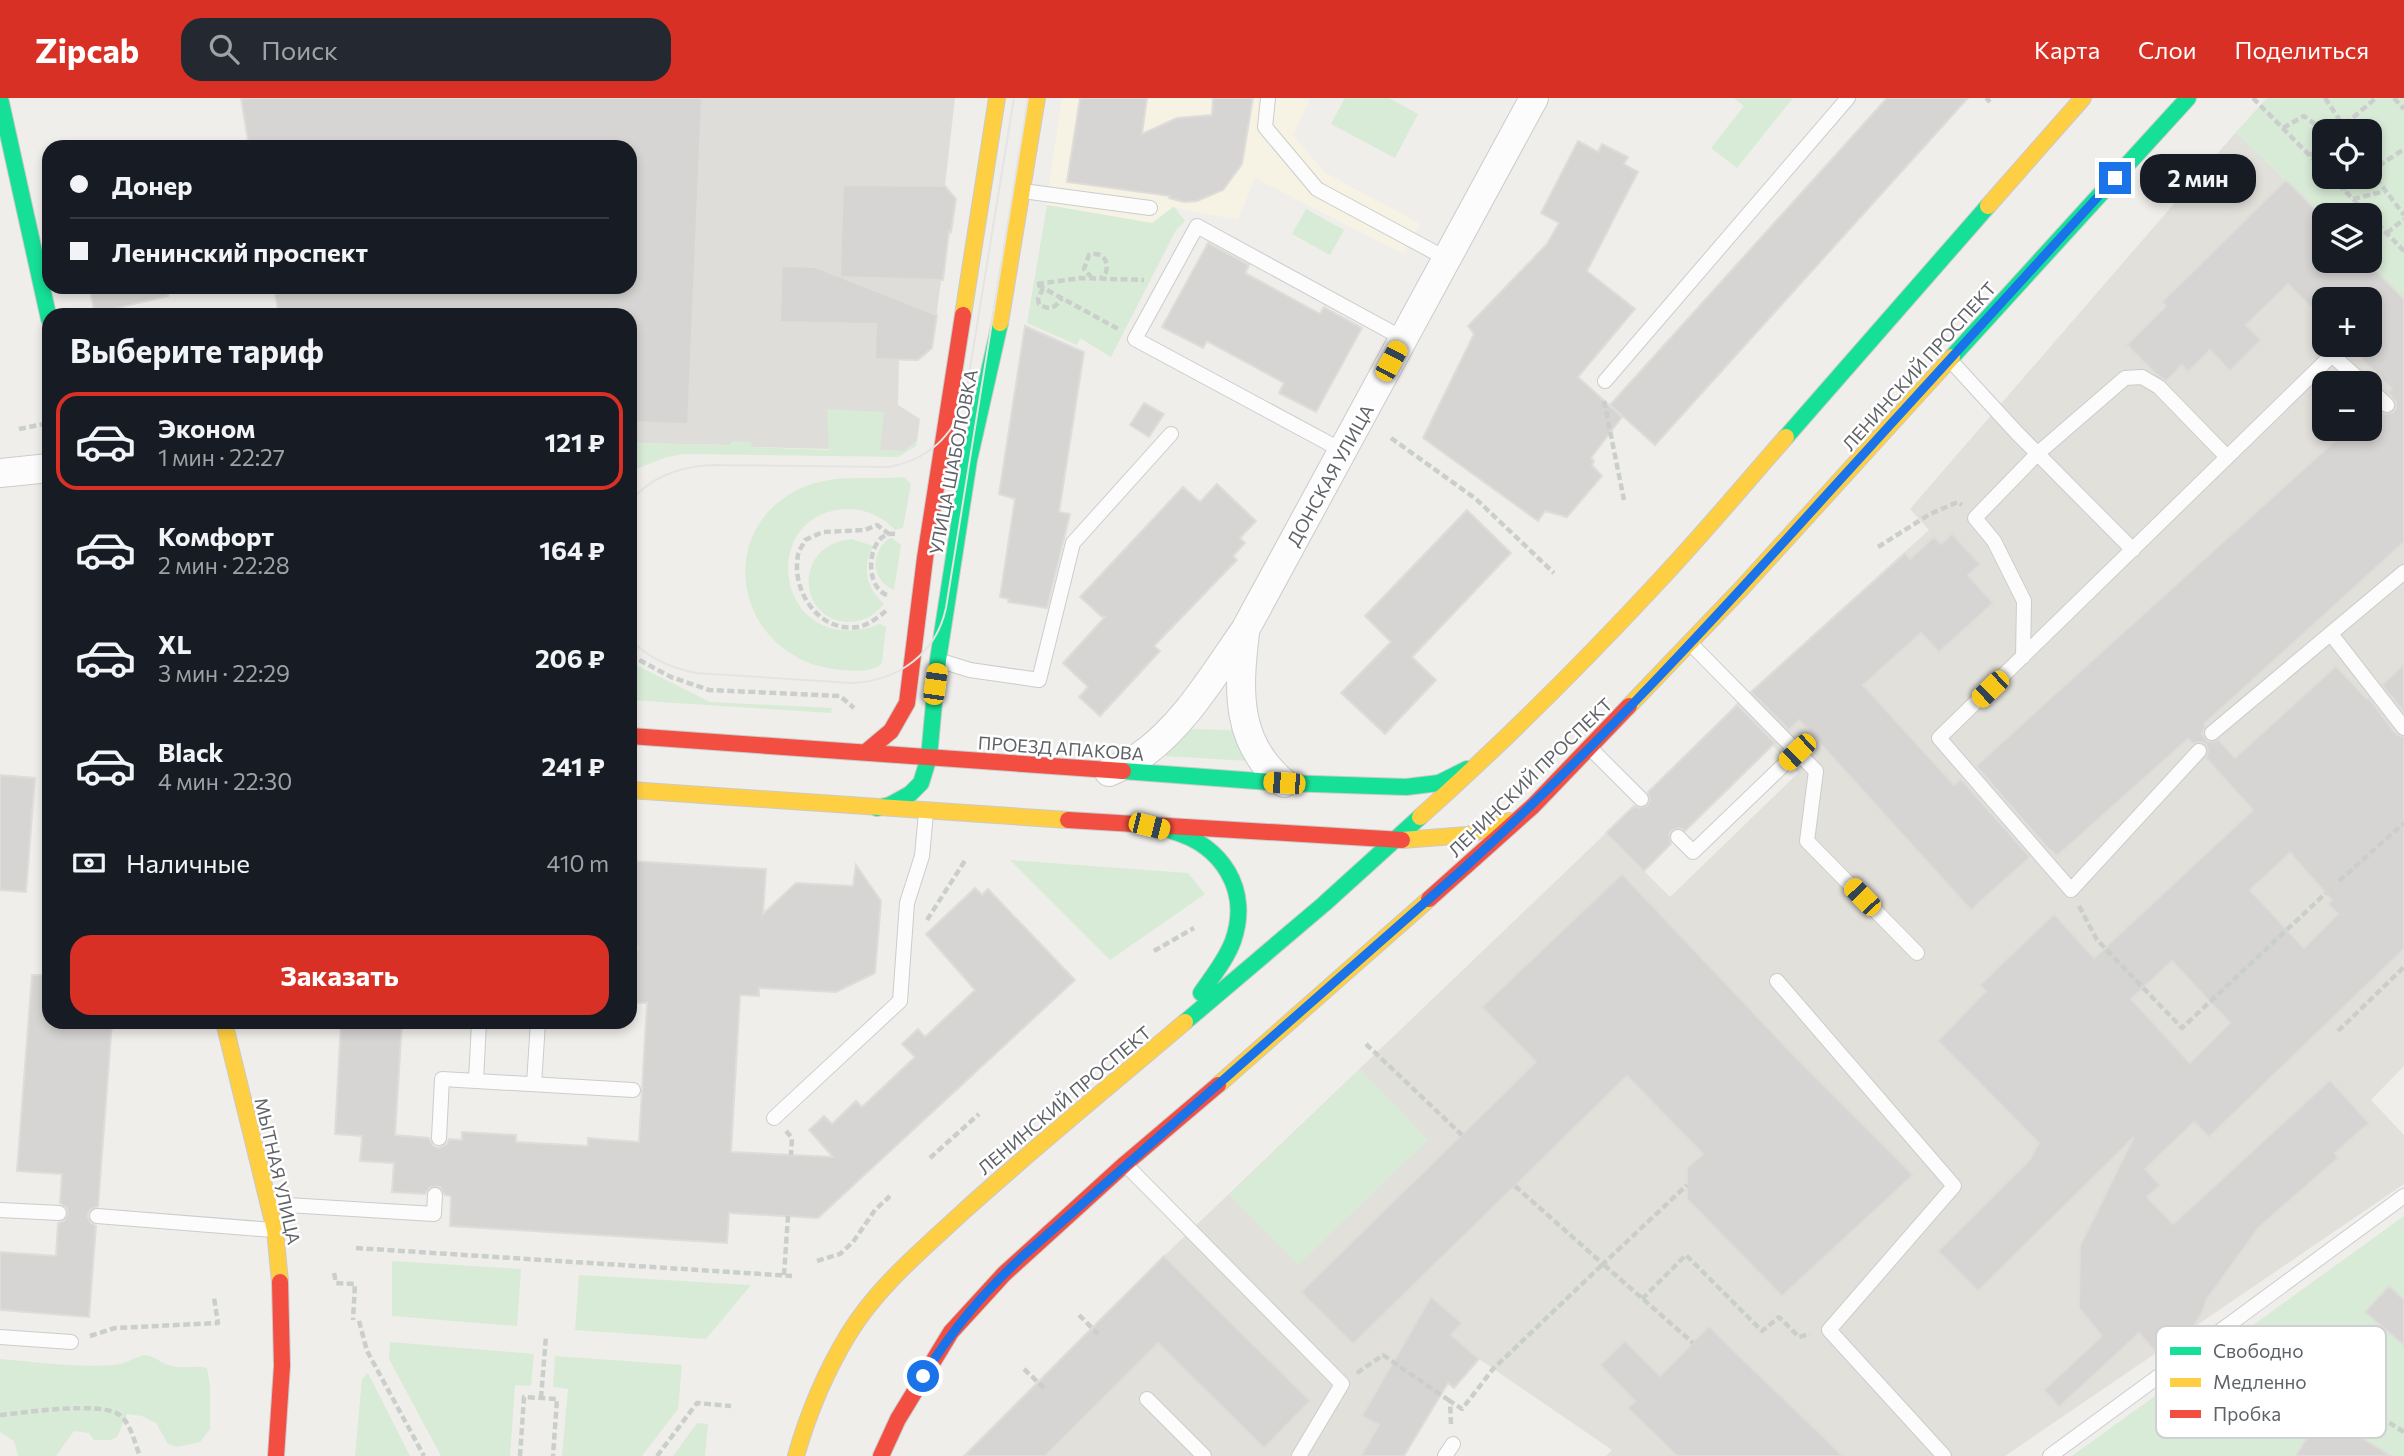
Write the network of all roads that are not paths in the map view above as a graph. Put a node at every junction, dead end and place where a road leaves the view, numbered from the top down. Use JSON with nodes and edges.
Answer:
{"nodes":[{"id":1,"x":0,"y":98,"type":"edge"},
{"id":2,"x":997,"y":98,"type":"edge"},
{"id":3,"x":1037,"y":98,"type":"edge"},
{"id":4,"x":1268,"y":98,"type":"edge"},
{"id":5,"x":1534,"y":98,"type":"edge"},
{"id":6,"x":1848,"y":98,"type":"edge"},
{"id":7,"x":2083,"y":98,"type":"edge"},
{"id":8,"x":2188,"y":98,"type":"edge"},
{"id":9,"x":1021,"y":191,"type":"junction"},
{"id":10,"x":1150,"y":208,"type":"dead end"},
{"id":11,"x":1447,"y":259,"type":"junction"},
{"id":12,"x":42,"y":287,"type":"edge"},
{"id":13,"x":1404,"y":339,"type":"junction"},
{"id":14,"x":1950,"y":360,"type":"junction"},
{"id":15,"x":2316,"y":371,"type":"edge"},
{"id":16,"x":2350,"y":371,"type":"edge"},
{"id":17,"x":2312,"y":374,"type":"edge"},
{"id":18,"x":1605,"y":381,"type":"road end"},
{"id":19,"x":2382,"y":401,"type":"edge"},
{"id":20,"x":2387,"y":405,"type":"dead end"},
{"id":21,"x":1171,"y":433,"type":"dead end"},
{"id":22,"x":1343,"y":451,"type":"junction"},
{"id":23,"x":2037,"y":454,"type":"junction"},
{"id":24,"x":2227,"y":457,"type":"junction"},
{"id":25,"x":42,"y":469,"type":"edge"},
{"id":26,"x":0,"y":473,"type":"edge"},
{"id":27,"x":2133,"y":550,"type":"junction"},
{"id":28,"x":2404,"y":572,"type":"edge"},
{"id":29,"x":1245,"y":630,"type":"junction"},
{"id":30,"x":2330,"y":634,"type":"junction"},
{"id":31,"x":914,"y":635,"type":"junction"},
{"id":32,"x":1690,"y":643,"type":"junction"},
{"id":33,"x":2023,"y":657,"type":"junction"},
{"id":34,"x":939,"y":660,"type":"junction"},
{"id":35,"x":2404,"y":728,"type":"edge"},
{"id":36,"x":2213,"y":733,"type":"dead end"},
{"id":37,"x":637,"y":737,"type":"edge"},
{"id":38,"x":1590,"y":748,"type":"junction"},
{"id":39,"x":2199,"y":751,"type":"dead end"},
{"id":40,"x":866,"y":752,"type":"junction"},
{"id":41,"x":1797,"y":752,"type":"junction"},
{"id":42,"x":929,"y":757,"type":"junction"},
{"id":43,"x":1484,"y":760,"type":"junction"},
{"id":44,"x":1109,"y":772,"type":"junction"},
{"id":45,"x":1284,"y":783,"type":"junction"},
{"id":46,"x":637,"y":790,"type":"edge"},
{"id":47,"x":1641,"y":799,"type":"dead end"},
{"id":48,"x":1533,"y":806,"type":"junction"},
{"id":49,"x":877,"y":808,"type":"junction"},
{"id":50,"x":926,"y":811,"type":"junction"},
{"id":51,"x":1149,"y":826,"type":"junction"},
{"id":52,"x":1678,"y":837,"type":"dead end"},
{"id":53,"x":1397,"y":840,"type":"junction"},
{"id":54,"x":1917,"y":953,"type":"dead end"},
{"id":55,"x":1777,"y":981,"type":"dead end"},
{"id":56,"x":226,"y":1029,"type":"edge"},
{"id":57,"x":479,"y":1029,"type":"edge"},
{"id":58,"x":538,"y":1029,"type":"edge"},
{"id":59,"x":1175,"y":1030,"type":"junction"},
{"id":60,"x":476,"y":1081,"type":"junction"},
{"id":61,"x":534,"y":1084,"type":"junction"},
{"id":62,"x":633,"y":1090,"type":"dead end"},
{"id":63,"x":774,"y":1118,"type":"dead end"},
{"id":64,"x":439,"y":1138,"type":"dead end"},
{"id":65,"x":1125,"y":1164,"type":"junction"},
{"id":66,"x":435,"y":1195,"type":"dead end"},
{"id":67,"x":2404,"y":1196,"type":"edge"},
{"id":68,"x":269,"y":1204,"type":"junction"},
{"id":69,"x":0,"y":1210,"type":"edge"},
{"id":70,"x":59,"y":1213,"type":"dead end"},
{"id":71,"x":97,"y":1216,"type":"dead end"},
{"id":72,"x":275,"y":1230,"type":"junction"},
{"id":73,"x":2227,"y":1326,"type":"edge"},
{"id":74,"x":0,"y":1337,"type":"edge"},
{"id":75,"x":71,"y":1342,"type":"dead end"},
{"id":76,"x":2156,"y":1378,"type":"edge"},
{"id":77,"x":1147,"y":1399,"type":"dead end"},
{"id":78,"x":1941,"y":1455,"type":"edge"},
{"id":79,"x":276,"y":1456,"type":"edge"},
{"id":80,"x":796,"y":1456,"type":"edge"},
{"id":81,"x":881,"y":1456,"type":"edge"},
{"id":82,"x":1204,"y":1456,"type":"edge"},
{"id":83,"x":1299,"y":1456,"type":"edge"},
{"id":84,"x":2050,"y":1456,"type":"edge"}],
"edges":[{"from":1,"to":12,"type":"main road"},
{"from":2,"to":31,"type":"main road","name":"УЛИЦА ШАБОЛОВКА"},
{"from":3,"to":9,"type":"main road","name":"УЛИЦА ШАБОЛОВКА"},
{"from":4,"to":11,"type":"lane"},
{"from":5,"to":11,"type":"street","name":"ДОНСКАЯ УЛИЦА"},
{"from":6,"to":18,"type":"lane"},
{"from":7,"to":43,"type":"main road","name":"ЛЕНИНСКИЙ ПРОСПЕКТ"},
{"from":8,"to":14,"type":"main road","name":"ЛЕНИНСКИЙ ПРОСПЕКТ"},
{"from":9,"to":10,"type":"lane"},
{"from":9,"to":34,"type":"main road","name":"УЛИЦА ШАБОЛОВКА"},
{"from":11,"to":13,"type":"street","name":"ДОНСКАЯ УЛИЦА"},
{"from":13,"to":22,"type":"street","name":"ДОНСКАЯ УЛИЦА"},
{"from":13,"to":22,"type":"lane"},
{"from":14,"to":23,"type":"lane"},
{"from":14,"to":32,"type":"main road","name":"ЛЕНИНСКИЙ ПРОСПЕКТ"},
{"from":15,"to":16,"type":"lane"},
{"from":17,"to":24,"type":"lane"},
{"from":19,"to":20,"type":"lane"},
{"from":21,"to":34,"type":"lane"},
{"from":22,"to":29,"type":"street","name":"ДОНСКАЯ УЛИЦА"},
{"from":23,"to":24,"type":"lane"},
{"from":23,"to":27,"type":"lane"},
{"from":23,"to":33,"type":"lane"},
{"from":24,"to":27,"type":"lane"},
{"from":25,"to":26,"type":"street"},
{"from":27,"to":33,"type":"lane"},
{"from":28,"to":30,"type":"lane"},
{"from":29,"to":44,"type":"street","name":"ДОНСКАЯ УЛИЦА"},
{"from":29,"to":45,"type":"street","name":"ДОНСКАЯ УЛИЦА"},
{"from":30,"to":35,"type":"lane"},
{"from":30,"to":36,"type":"lane"},
{"from":31,"to":34,"type":"lane"},
{"from":31,"to":40,"type":"main road","name":"УЛИЦА ШАБОЛОВКА"},
{"from":32,"to":38,"type":"main road","name":"ЛЕНИНСКИЙ ПРОСПЕКТ"},
{"from":32,"to":41,"type":"lane"},
{"from":33,"to":39,"type":"lane"},
{"from":34,"to":42,"type":"main road","name":"УЛИЦА ШАБОЛОВКА"},
{"from":37,"to":40,"type":"main road","name":"ПРОЕЗД АПАКОВА"},
{"from":38,"to":47,"type":"lane"},
{"from":38,"to":48,"type":"main road","name":"ЛЕНИНСКИЙ ПРОСПЕКТ"},
{"from":40,"to":42,"type":"main road","name":"ПРОЕЗД АПАКОВА"},
{"from":41,"to":52,"type":"lane"},
{"from":41,"to":54,"type":"lane"},
{"from":42,"to":44,"type":"main road","name":"ПРОЕЗД АПАКОВА"},
{"from":42,"to":49,"type":"main road","name":"УЛИЦА ШАБОЛОВКА"},
{"from":43,"to":45,"type":"main road","name":"ПРОЕЗД АПАКОВА"},
{"from":43,"to":53,"type":"main road","name":"ЛЕНИНСКИЙ ПРОСПЕКТ"},
{"from":44,"to":45,"type":"main road","name":"ПРОЕЗД АПАКОВА"},
{"from":46,"to":49,"type":"main road"},
{"from":48,"to":53,"type":"main road"},
{"from":48,"to":65,"type":"main road","name":"ЛЕНИНСКИЙ ПРОСПЕКТ"},
{"from":49,"to":50,"type":"main road"},
{"from":50,"to":51,"type":"main road"},
{"from":50,"to":63,"type":"lane"},
{"from":51,"to":53,"type":"main road"},
{"from":51,"to":59,"type":"main road"},
{"from":53,"to":59,"type":"main road","name":"ЛЕНИНСКИЙ ПРОСПЕКТ"},
{"from":55,"to":78,"type":"lane"},
{"from":56,"to":68,"type":"main road","name":"МЫТНАЯ УЛИЦА"},
{"from":57,"to":60,"type":"lane"},
{"from":58,"to":61,"type":"lane"},
{"from":59,"to":80,"type":"main road","name":"ЛЕНИНСКИЙ ПРОСПЕКТ"},
{"from":60,"to":61,"type":"lane"},
{"from":60,"to":64,"type":"lane"},
{"from":61,"to":62,"type":"lane"},
{"from":65,"to":81,"type":"main road","name":"ЛЕНИНСКИЙ ПРОСПЕКТ"},
{"from":65,"to":83,"type":"lane"},
{"from":66,"to":68,"type":"lane"},
{"from":67,"to":73,"type":"lane"},
{"from":68,"to":72,"type":"main road","name":"МЫТНАЯ УЛИЦА"},
{"from":69,"to":70,"type":"lane"},
{"from":71,"to":72,"type":"lane"},
{"from":72,"to":79,"type":"main road","name":"МЫТНАЯ УЛИЦА"},
{"from":74,"to":75,"type":"lane"},
{"from":76,"to":84,"type":"lane"},
{"from":77,"to":82,"type":"lane"}]}
